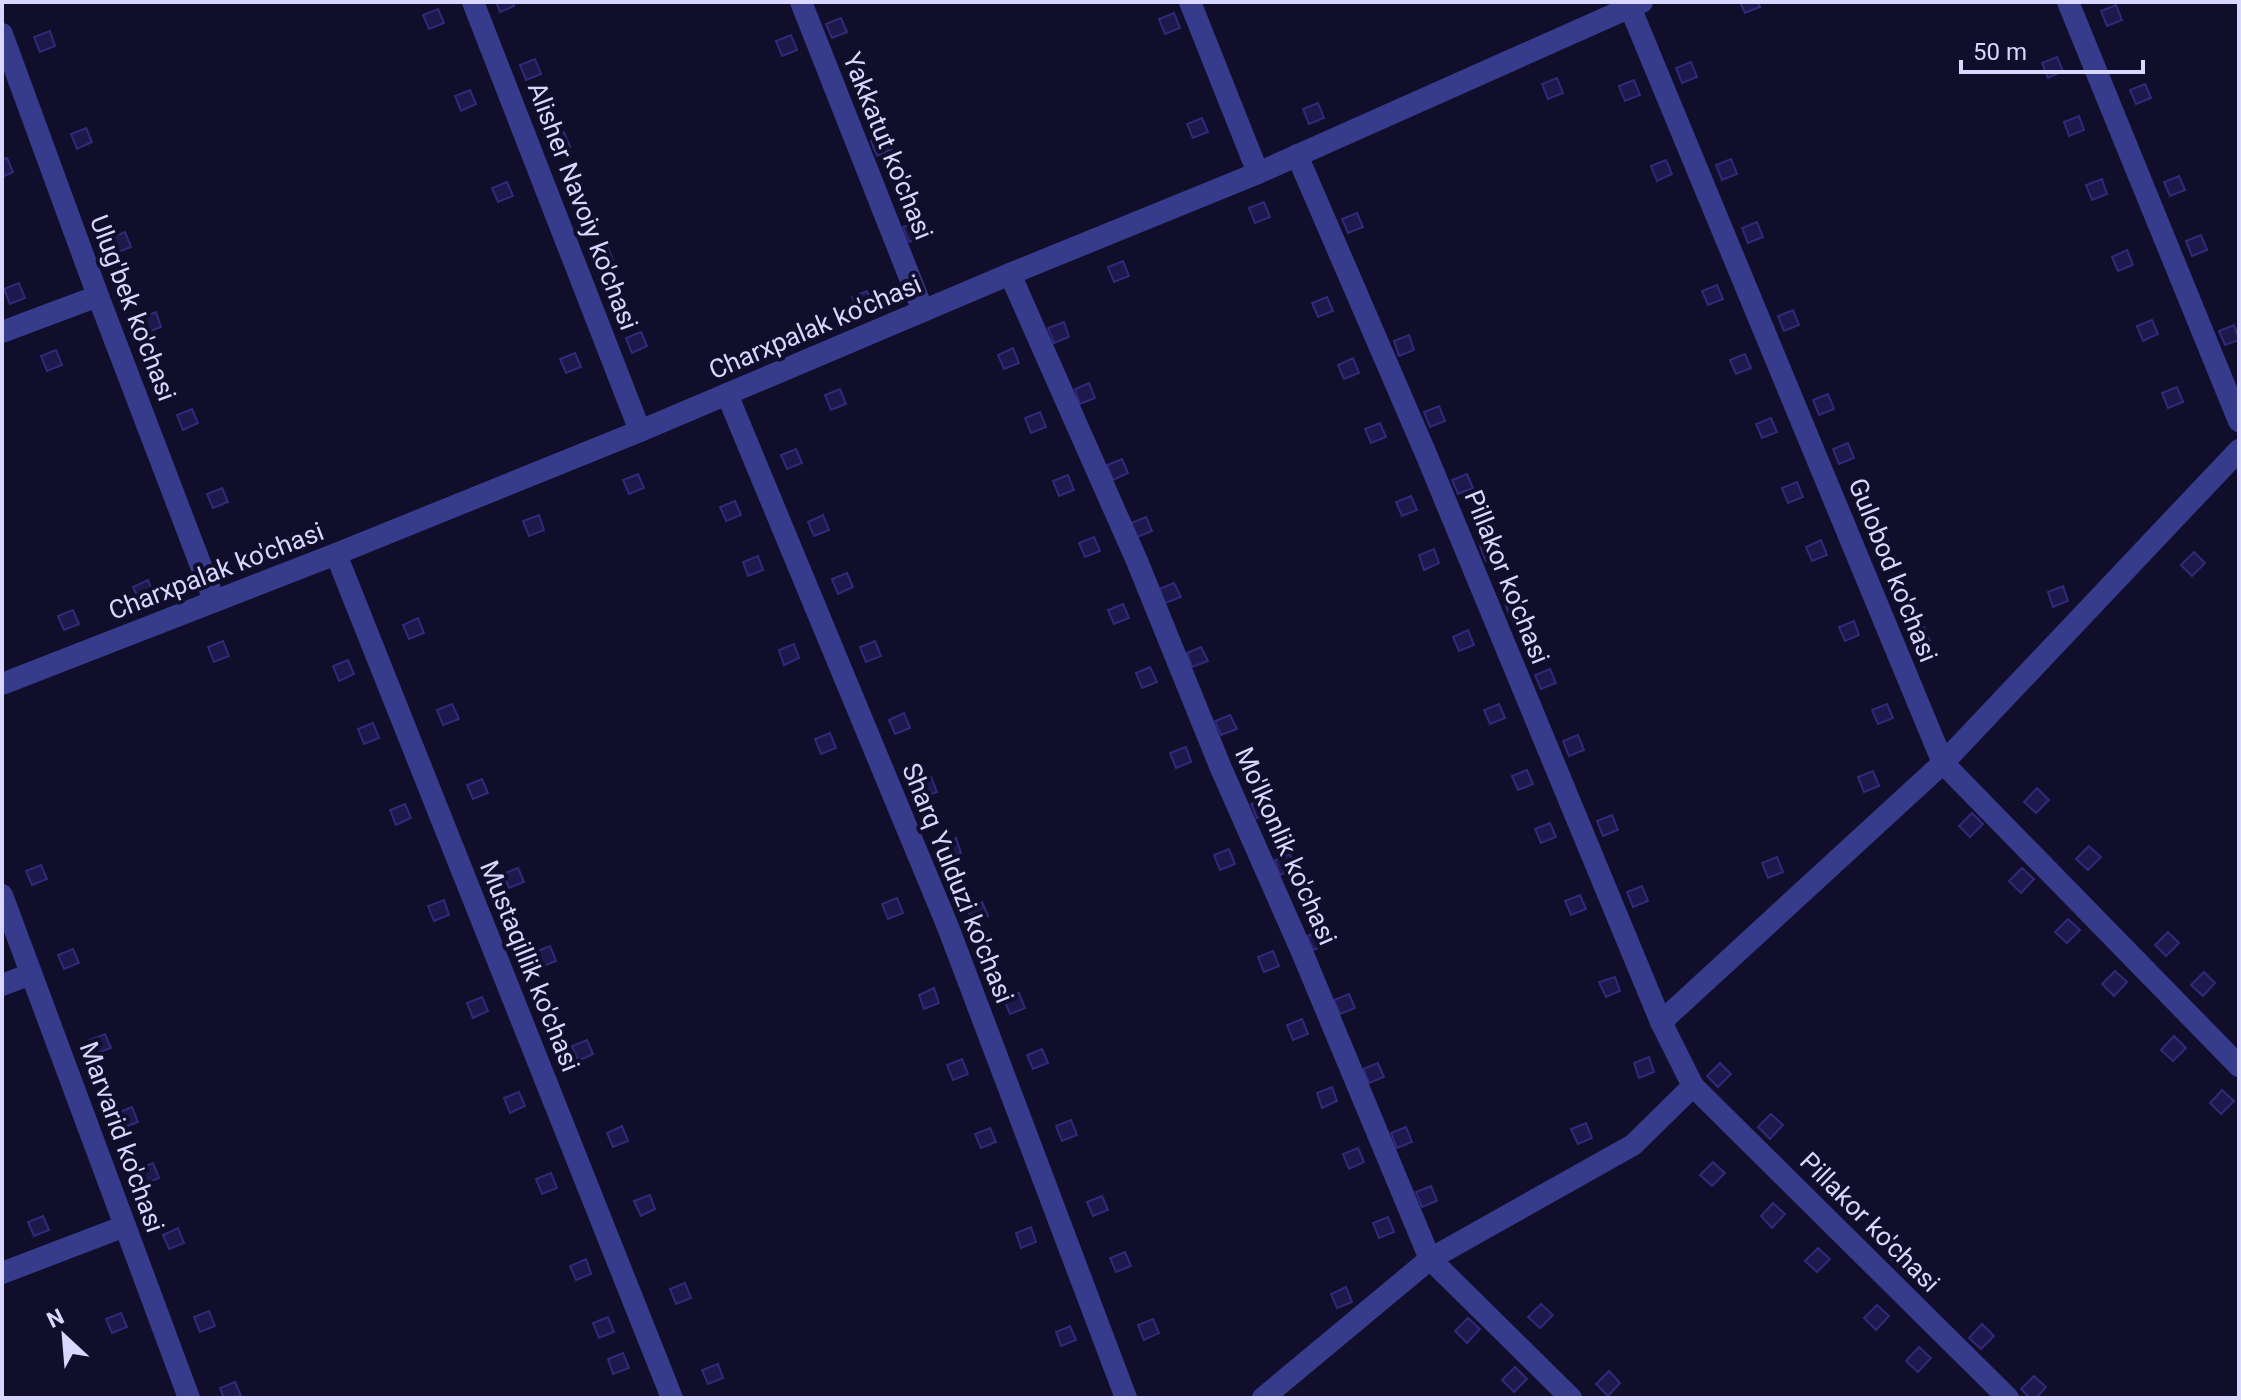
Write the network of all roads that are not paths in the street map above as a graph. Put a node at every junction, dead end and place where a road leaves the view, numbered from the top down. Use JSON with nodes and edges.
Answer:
{"nodes":[{"id":1,"x":473,"y":2,"type":"edge"},
{"id":2,"x":801,"y":2,"type":"edge"},
{"id":3,"x":1190,"y":2,"type":"edge"},
{"id":4,"x":2068,"y":2,"type":"edge"},
{"id":5,"x":1636,"y":5,"type":"edge"},
{"id":6,"x":2,"y":34,"type":"edge"},
{"id":7,"x":1297,"y":155,"type":"junction"},
{"id":8,"x":1258,"y":173,"type":"junction"},
{"id":9,"x":1010,"y":274,"type":"junction"},
{"id":10,"x":98,"y":296,"type":"junction"},
{"id":11,"x":923,"y":311,"type":"junction"},
{"id":12,"x":2,"y":332,"type":"edge"},
{"id":13,"x":727,"y":394,"type":"junction"},
{"id":14,"x":2239,"y":421,"type":"edge"},
{"id":15,"x":640,"y":431,"type":"junction"},
{"id":16,"x":2239,"y":450,"type":"edge"},
{"id":17,"x":336,"y":554,"type":"junction"},
{"id":18,"x":214,"y":600,"type":"junction"},
{"id":19,"x":2,"y":684,"type":"edge"},
{"id":20,"x":1943,"y":763,"type":"junction"},
{"id":21,"x":2,"y":895,"type":"edge"},
{"id":22,"x":31,"y":974,"type":"junction"},
{"id":23,"x":2,"y":985,"type":"edge"},
{"id":24,"x":1661,"y":1022,"type":"junction"},
{"id":25,"x":2239,"y":1066,"type":"edge"},
{"id":26,"x":1693,"y":1086,"type":"junction"},
{"id":27,"x":125,"y":1226,"type":"junction"},
{"id":28,"x":1430,"y":1259,"type":"junction"},
{"id":29,"x":2,"y":1273,"type":"edge"},
{"id":30,"x":189,"y":1398,"type":"edge"},
{"id":31,"x":672,"y":1398,"type":"edge"},
{"id":32,"x":1126,"y":1398,"type":"edge"},
{"id":33,"x":1263,"y":1398,"type":"edge"},
{"id":34,"x":1571,"y":1398,"type":"edge"},
{"id":35,"x":2008,"y":1398,"type":"edge"}],
"edges":[{"from":1,"to":15,"type":"street","name":"Alisher Navoiy ko'chasi"},
{"from":2,"to":11,"type":"street","name":"Yakkatut ko'chasi"},
{"from":3,"to":8,"type":"street"},
{"from":4,"to":14,"type":"street"},
{"from":5,"to":7,"type":"street","name":"Charxpalak ko'chasi"},
{"from":5,"to":20,"type":"street","name":"Gulobod ko'chasi"},
{"from":6,"to":10,"type":"street","name":"Ulug'bek ko'chasi"},
{"from":7,"to":8,"type":"street","name":"Charxpalak ko'chasi"},
{"from":7,"to":24,"type":"street","name":"Pillakor ko'chasi"},
{"from":8,"to":9,"type":"street","name":"Charxpalak ko'chasi"},
{"from":9,"to":11,"type":"street","name":"Charxpalak ko'chasi"},
{"from":9,"to":28,"type":"street","name":"Mo'lkonlik ko'chasi"},
{"from":10,"to":12,"type":"street"},
{"from":10,"to":18,"type":"street","name":"Ulug'bek ko'chasi"},
{"from":11,"to":13,"type":"street","name":"Charxpalak ko'chasi"},
{"from":13,"to":15,"type":"street","name":"Charxpalak ko'chasi"},
{"from":13,"to":32,"type":"street","name":"Sharq Yulduzi ko'chasi"},
{"from":15,"to":17,"type":"street","name":"Charxpalak ko'chasi"},
{"from":16,"to":20,"type":"street"},
{"from":17,"to":18,"type":"street","name":"Charxpalak ko'chasi"},
{"from":17,"to":31,"type":"street","name":"Mustaqillik ko'chasi"},
{"from":18,"to":19,"type":"street","name":"Charxpalak ko'chasi"},
{"from":20,"to":24,"type":"street"},
{"from":20,"to":25,"type":"street","name":"Gulobod ko'chasi"},
{"from":21,"to":22,"type":"street","name":"Marvarid ko'chasi"},
{"from":22,"to":23,"type":"street"},
{"from":22,"to":27,"type":"street","name":"Marvarid ko'chasi"},
{"from":24,"to":26,"type":"street","name":"Pillakor ko'chasi"},
{"from":26,"to":28,"type":"street"},
{"from":26,"to":35,"type":"street","name":"Pillakor ko'chasi"},
{"from":27,"to":29,"type":"street"},
{"from":27,"to":30,"type":"street","name":"Marvarid ko'chasi"},
{"from":28,"to":33,"type":"street"},
{"from":28,"to":34,"type":"street","name":"Mo'lkonlik ko'chasi"}]}
